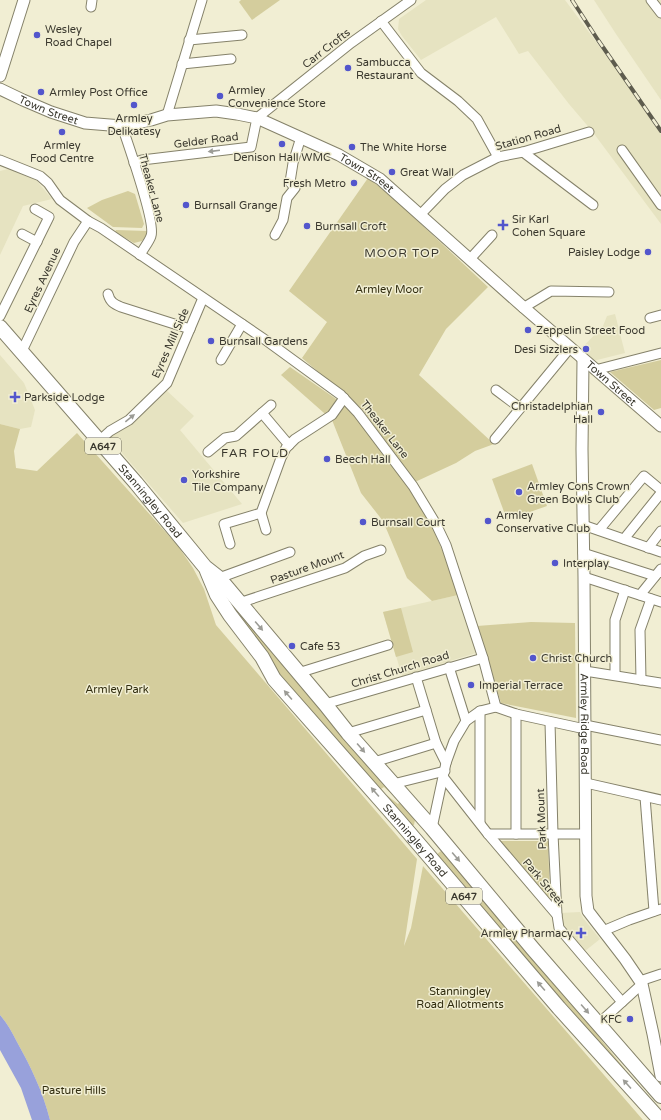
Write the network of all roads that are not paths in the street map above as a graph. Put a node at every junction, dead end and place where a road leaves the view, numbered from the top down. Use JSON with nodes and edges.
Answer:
{"nodes":[{"id":1,"x":24,"y":0,"type":"edge"},
{"id":2,"x":202,"y":0,"type":"edge"},
{"id":3,"x":411,"y":0,"type":"edge"},
{"id":4,"x":651,"y":0,"type":"edge"},
{"id":5,"x":661,"y":13,"type":"edge"},
{"id":6,"x":382,"y":21,"type":"junction"},
{"id":7,"x":242,"y":35,"type":"dead end"},
{"id":8,"x":189,"y":40,"type":"junction"},
{"id":9,"x":231,"y":59,"type":"dead end"},
{"id":10,"x":182,"y":64,"type":"junction"},
{"id":11,"x":0,"y":76,"type":"edge"},
{"id":12,"x":0,"y":89,"type":"edge"},
{"id":13,"x":167,"y":115,"type":"junction"},
{"id":14,"x":257,"y":118,"type":"junction"},
{"id":15,"x":122,"y":126,"type":"junction"},
{"id":16,"x":589,"y":132,"type":"dead end"},
{"id":17,"x":301,"y":138,"type":"junction"},
{"id":18,"x":622,"y":150,"type":"dead end"},
{"id":19,"x":523,"y":152,"type":"junction"},
{"id":20,"x":498,"y":157,"type":"junction"},
{"id":21,"x":0,"y":160,"type":"edge"},
{"id":22,"x":134,"y":163,"type":"junction"},
{"id":23,"x":593,"y":205,"type":"dead end"},
{"id":24,"x":661,"y":205,"type":"edge"},
{"id":25,"x":35,"y":209,"type":"dead end"},
{"id":26,"x":420,"y":215,"type":"junction"},
{"id":27,"x":88,"y":221,"type":"junction"},
{"id":28,"x":22,"y":234,"type":"dead end"},
{"id":29,"x":275,"y":235,"type":"dead end"},
{"id":30,"x":492,"y":236,"type":"dead end"},
{"id":31,"x":37,"y":242,"type":"junction"},
{"id":32,"x":140,"y":255,"type":"junction"},
{"id":33,"x":470,"y":259,"type":"junction"},
{"id":34,"x":609,"y":292,"type":"dead end"},
{"id":35,"x":108,"y":294,"type":"dead end"},
{"id":36,"x":203,"y":298,"type":"junction"},
{"id":37,"x":523,"y":308,"type":"junction"},
{"id":38,"x":661,"y":314,"type":"edge"},
{"id":39,"x":0,"y":316,"type":"edge"},
{"id":40,"x":650,"y":318,"type":"dead end"},
{"id":41,"x":242,"y":324,"type":"junction"},
{"id":42,"x":0,"y":327,"type":"edge"},
{"id":43,"x":190,"y":329,"type":"junction"},
{"id":44,"x":570,"y":348,"type":"junction"},
{"id":45,"x":22,"y":351,"type":"junction"},
{"id":46,"x":661,"y":353,"type":"edge"},
{"id":47,"x":221,"y":360,"type":"dead end"},
{"id":48,"x":583,"y":360,"type":"junction"},
{"id":49,"x":595,"y":370,"type":"junction"},
{"id":50,"x":496,"y":390,"type":"dead end"},
{"id":51,"x":344,"y":398,"type":"junction"},
{"id":52,"x":271,"y":405,"type":"dead end"},
{"id":53,"x":520,"y":408,"type":"junction"},
{"id":54,"x":262,"y":413,"type":"junction"},
{"id":55,"x":661,"y":426,"type":"edge"},
{"id":56,"x":495,"y":439,"type":"dead end"},
{"id":57,"x":99,"y":441,"type":"junction"},
{"id":58,"x":289,"y":445,"type":"junction"},
{"id":59,"x":208,"y":452,"type":"dead end"},
{"id":60,"x":661,"y":490,"type":"edge"},
{"id":61,"x":661,"y":493,"type":"edge"},
{"id":62,"x":260,"y":513,"type":"junction"},
{"id":63,"x":583,"y":524,"type":"junction"},
{"id":64,"x":266,"y":530,"type":"dead end"},
{"id":65,"x":599,"y":530,"type":"junction"},
{"id":66,"x":661,"y":530,"type":"edge"},
{"id":67,"x":624,"y":539,"type":"junction"},
{"id":68,"x":230,"y":544,"type":"dead end"},
{"id":69,"x":648,"y":548,"type":"junction"},
{"id":70,"x":381,"y":550,"type":"dead end"},
{"id":71,"x":290,"y":552,"type":"dead end"},
{"id":72,"x":661,"y":552,"type":"edge"},
{"id":73,"x":583,"y":553,"type":"junction"},
{"id":74,"x":205,"y":567,"type":"junction"},
{"id":75,"x":658,"y":572,"type":"edge"},
{"id":76,"x":584,"y":577,"type":"junction"},
{"id":77,"x":219,"y":578,"type":"junction"},
{"id":78,"x":625,"y":590,"type":"junction"},
{"id":79,"x":640,"y":595,"type":"junction"},
{"id":80,"x":651,"y":599,"type":"junction"},
{"id":81,"x":661,"y":602,"type":"edge"},
{"id":82,"x":239,"y":603,"type":"junction"},
{"id":83,"x":388,"y":646,"type":"dead end"},
{"id":84,"x":482,"y":658,"type":"junction"},
{"id":85,"x":449,"y":667,"type":"junction"},
{"id":86,"x":585,"y":670,"type":"junction"},
{"id":87,"x":298,"y":673,"type":"junction"},
{"id":88,"x":615,"y":676,"type":"junction"},
{"id":89,"x":416,"y":677,"type":"junction"},
{"id":90,"x":641,"y":680,"type":"junction"},
{"id":91,"x":661,"y":683,"type":"edge"},
{"id":92,"x":325,"y":704,"type":"junction"},
{"id":93,"x":496,"y":707,"type":"junction"},
{"id":94,"x":426,"y":710,"type":"junction"},
{"id":95,"x":480,"y":711,"type":"junction"},
{"id":96,"x":516,"y":714,"type":"junction"},
{"id":97,"x":466,"y":721,"type":"junction"},
{"id":98,"x":550,"y":722,"type":"junction"},
{"id":99,"x":585,"y":727,"type":"junction"},
{"id":100,"x":348,"y":733,"type":"junction"},
{"id":101,"x":661,"y":740,"type":"edge"},
{"id":102,"x":436,"y":743,"type":"junction"},
{"id":103,"x":374,"y":762,"type":"junction"},
{"id":104,"x":445,"y":771,"type":"junction"},
{"id":105,"x":586,"y":783,"type":"junction"},
{"id":106,"x":393,"y":784,"type":"junction"},
{"id":107,"x":646,"y":797,"type":"junction"},
{"id":108,"x":661,"y":800,"type":"edge"},
{"id":109,"x":480,"y":823,"type":"junction"},
{"id":110,"x":433,"y":829,"type":"junction"},
{"id":111,"x":488,"y":834,"type":"junction"},
{"id":112,"x":516,"y":834,"type":"junction"},
{"id":113,"x":553,"y":834,"type":"junction"},
{"id":114,"x":585,"y":834,"type":"junction"},
{"id":115,"x":414,"y":838,"type":"junction"},
{"id":116,"x":424,"y":849,"type":"junction"},
{"id":117,"x":658,"y":910,"type":"edge"},
{"id":118,"x":557,"y":915,"type":"junction"},
{"id":119,"x":603,"y":931,"type":"junction"},
{"id":120,"x":661,"y":974,"type":"edge"},
{"id":121,"x":641,"y":983,"type":"junction"},
{"id":122,"x":622,"y":1002,"type":"junction"},
{"id":123,"x":598,"y":1024,"type":"junction"},
{"id":124,"x":657,"y":1033,"type":"edge"},
{"id":125,"x":656,"y":1075,"type":"edge"},
{"id":126,"x":661,"y":1096,"type":"edge"},
{"id":127,"x":656,"y":1116,"type":"edge"}],
"edges":[{"from":1,"to":11,"type":"street"},
{"from":2,"to":8,"type":"street"},
{"from":3,"to":6,"type":"street","name":"Carr Crofts"},
{"from":4,"to":5,"type":"street"},
{"from":6,"to":14,"type":"street","name":"Carr Crofts"},
{"from":6,"to":20,"type":"street"},
{"from":7,"to":8,"type":"street"},
{"from":8,"to":10,"type":"street"},
{"from":9,"to":10,"type":"street"},
{"from":10,"to":13,"type":"street"},
{"from":12,"to":15,"type":"street","name":"Town Street"},
{"from":13,"to":14,"type":"street","name":"Town Street"},
{"from":13,"to":15,"type":"street","name":"Town Street"},
{"from":14,"to":17,"type":"street","name":"Town Street"},
{"from":14,"to":22,"type":"street","name":"Gelder Road","one_way":true},
{"from":15,"to":22,"type":"street","name":"Theaker Lane"},
{"from":16,"to":19,"type":"street","name":"Station Road"},
{"from":17,"to":26,"type":"street","name":"Town Street"},
{"from":17,"to":29,"type":"street"},
{"from":18,"to":24,"type":"street"},
{"from":19,"to":20,"type":"street","name":"Station Road"},
{"from":19,"to":23,"type":"street"},
{"from":20,"to":26,"type":"street","name":"Station Road"},
{"from":21,"to":27,"type":"street","name":"Theaker Lane"},
{"from":22,"to":32,"type":"street","name":"Theaker Lane"},
{"from":25,"to":31,"type":"street"},
{"from":26,"to":33,"type":"street","name":"Town Street"},
{"from":27,"to":32,"type":"street","name":"Theaker Lane"},
{"from":27,"to":45,"type":"street","name":"Eyres Avenue"},
{"from":28,"to":31,"type":"street"},
{"from":30,"to":33,"type":"street"},
{"from":31,"to":39,"type":"street"},
{"from":32,"to":36,"type":"street","name":"Theaker Lane"},
{"from":33,"to":37,"type":"street","name":"Town Street"},
{"from":34,"to":37,"type":"street"},
{"from":35,"to":43,"type":"street"},
{"from":36,"to":41,"type":"street","name":"Theaker Lane"},
{"from":36,"to":43,"type":"street","name":"Eyres Mill Side"},
{"from":37,"to":44,"type":"street","name":"Town Street"},
{"from":38,"to":40,"type":"street"},
{"from":41,"to":47,"type":"street"},
{"from":41,"to":51,"type":"street","name":"Theaker Lane"},
{"from":42,"to":45,"type":"main road","name":"Stanningley Road","number":"A647"},
{"from":57,"to":43,"type":"street","name":"Eyres Mill Side","one_way":true},
{"from":44,"to":48,"type":"street","name":"Town Street"},
{"from":44,"to":53,"type":"street"},
{"from":45,"to":57,"type":"main road","name":"Stanningley Road","number":"A647"},
{"from":46,"to":49,"type":"street"},
{"from":48,"to":49,"type":"street","name":"Town Street"},
{"from":48,"to":63,"type":"street","name":"Armley Ridge Road"},
{"from":49,"to":55,"type":"street","name":"Town Street"},
{"from":50,"to":53,"type":"street"},
{"from":51,"to":58,"type":"street"},
{"from":51,"to":84,"type":"street","name":"Theaker Lane"},
{"from":52,"to":54,"type":"street"},
{"from":53,"to":56,"type":"street"},
{"from":54,"to":58,"type":"street"},
{"from":54,"to":59,"type":"street"},
{"from":57,"to":74,"type":"main road","name":"Stanningley Road","number":"A647"},
{"from":58,"to":62,"type":"street"},
{"from":60,"to":65,"type":"street"},
{"from":61,"to":67,"type":"street"},
{"from":62,"to":64,"type":"street"},
{"from":62,"to":68,"type":"street"},
{"from":63,"to":65,"type":"street"},
{"from":63,"to":73,"type":"street","name":"Armley Ridge Road"},
{"from":65,"to":67,"type":"street"},
{"from":66,"to":69,"type":"street"},
{"from":67,"to":69,"type":"street"},
{"from":69,"to":72,"type":"street"},
{"from":70,"to":82,"type":"street","name":"Pasture Mount"},
{"from":71,"to":77,"type":"street"},
{"from":73,"to":75,"type":"street"},
{"from":73,"to":76,"type":"street","name":"Armley Ridge Road"},
{"from":74,"to":77,"type":"main road","name":"Stanningley Road","number":"A647"},
{"from":115,"to":74,"type":"main road","name":"Stanningley Road","number":"A647","one_way":true},
{"from":75,"to":79,"type":"street"},
{"from":76,"to":78,"type":"street"},
{"from":76,"to":86,"type":"street","name":"Armley Ridge Road"},
{"from":77,"to":82,"type":"main road","name":"Stanningley Road","number":"A647"},
{"from":78,"to":79,"type":"street"},
{"from":78,"to":88,"type":"street"},
{"from":79,"to":80,"type":"street"},
{"from":80,"to":81,"type":"street"},
{"from":80,"to":90,"type":"street"},
{"from":82,"to":87,"type":"main road","name":"Stanningley Road","number":"A647","one_way":true},
{"from":83,"to":87,"type":"street"},
{"from":84,"to":85,"type":"street","name":"Christ Church Road"},
{"from":84,"to":93,"type":"street","name":"Theaker Lane"},
{"from":85,"to":89,"type":"street","name":"Christ Church Road"},
{"from":85,"to":97,"type":"street"},
{"from":86,"to":88,"type":"street"},
{"from":86,"to":99,"type":"street","name":"Armley Ridge Road"},
{"from":87,"to":92,"type":"main road","name":"Stanningley Road","number":"A647"},
{"from":88,"to":90,"type":"street"},
{"from":89,"to":92,"type":"street","name":"Christ Church Road"},
{"from":89,"to":94,"type":"street","name":"Park Street"},
{"from":90,"to":91,"type":"street"},
{"from":92,"to":100,"type":"main road","name":"Stanningley Road","number":"A647"},
{"from":93,"to":95,"type":"street"},
{"from":93,"to":96,"type":"street"},
{"from":94,"to":100,"type":"street"},
{"from":94,"to":102,"type":"street","name":"Park Street"},
{"from":95,"to":97,"type":"street"},
{"from":95,"to":109,"type":"street"},
{"from":96,"to":98,"type":"street"},
{"from":96,"to":112,"type":"street"},
{"from":97,"to":104,"type":"street"},
{"from":98,"to":99,"type":"street"},
{"from":98,"to":113,"type":"street","name":"Park Mount"},
{"from":99,"to":101,"type":"street"},
{"from":99,"to":105,"type":"street","name":"Armley Ridge Road"},
{"from":100,"to":103,"type":"main road","name":"Stanningley Road","number":"A647","one_way":true},
{"from":102,"to":103,"type":"street"},
{"from":102,"to":104,"type":"street","name":"Park Street"},
{"from":103,"to":106,"type":"main road","name":"Stanningley Road","number":"A647"},
{"from":104,"to":106,"type":"street"},
{"from":104,"to":109,"type":"street","name":"Park Street"},
{"from":104,"to":110,"type":"street"},
{"from":105,"to":107,"type":"street"},
{"from":105,"to":114,"type":"street","name":"Armley Ridge Road"},
{"from":106,"to":110,"type":"main road","name":"Stanningley Road","number":"A647"},
{"from":107,"to":108,"type":"street"},
{"from":107,"to":117,"type":"street"},
{"from":109,"to":111,"type":"street","name":"Park Street"},
{"from":110,"to":115,"type":"main road"},
{"from":110,"to":116,"type":"main road"},
{"from":110,"to":123,"type":"main road","name":"Stanningley Road","number":"A647","one_way":true},
{"from":111,"to":112,"type":"street"},
{"from":111,"to":118,"type":"street","name":"Park Street"},
{"from":112,"to":113,"type":"street"},
{"from":113,"to":114,"type":"street"},
{"from":113,"to":118,"type":"street","name":"Park Mount"},
{"from":114,"to":119,"type":"street","name":"Armley Ridge Road"},
{"from":115,"to":116,"type":"main road","name":"Stanningley Road","number":"A647"},
{"from":127,"to":116,"type":"main road","name":"Stanningley Road","number":"A647","one_way":true},
{"from":117,"to":119,"type":"street"},
{"from":118,"to":122,"type":"street","name":"Park Street"},
{"from":119,"to":121,"type":"street","name":"Armley Ridge Road"},
{"from":120,"to":121,"type":"street"},
{"from":121,"to":122,"type":"street"},
{"from":121,"to":124,"type":"street","name":"Armley Ridge Road"},
{"from":122,"to":123,"type":"street"},
{"from":123,"to":125,"type":"main road","name":"Stanningley Road","number":"A647"},
{"from":124,"to":125,"type":"street","name":"Armley Ridge Road"},
{"from":125,"to":126,"type":"main road","name":"Stanningley Road","number":"A647"},
{"from":125,"to":127,"type":"main road"}]}
